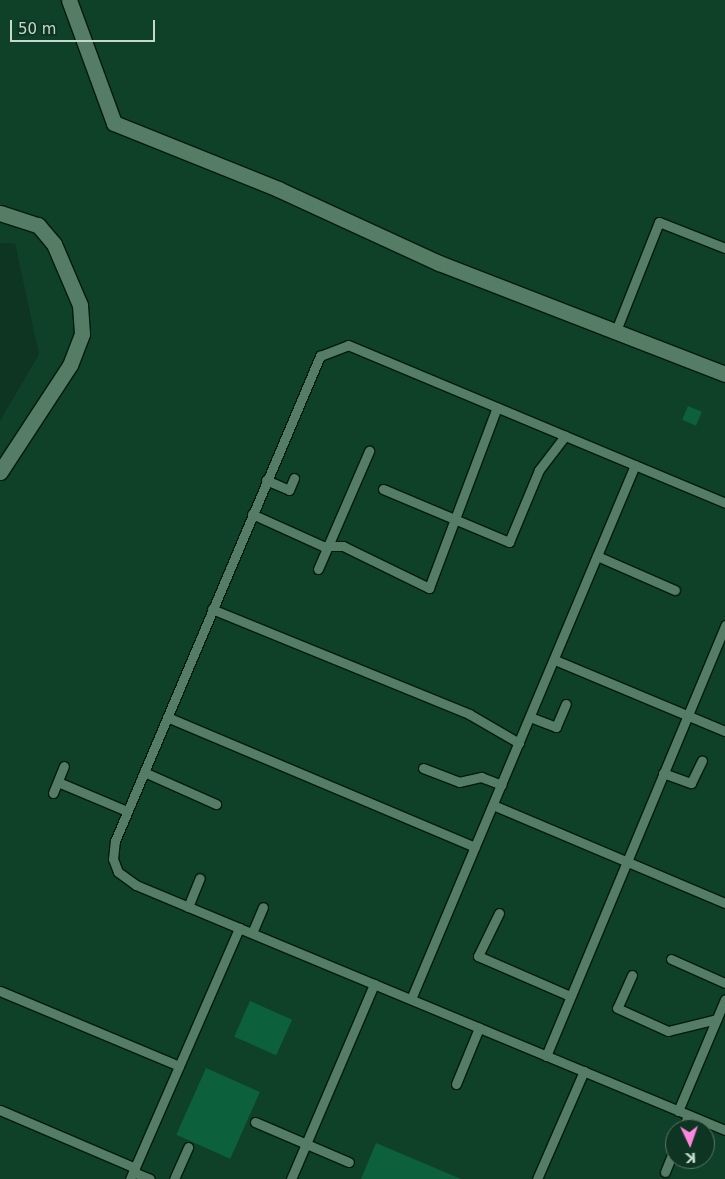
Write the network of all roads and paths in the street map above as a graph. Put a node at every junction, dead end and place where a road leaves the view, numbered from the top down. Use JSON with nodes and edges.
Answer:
{"nodes":[{"id":1,"x":69,"y":0,"type":"edge"},
{"id":2,"x":0,"y":213,"type":"edge"},
{"id":3,"x":725,"y":248,"type":"edge"},
{"id":4,"x":617,"y":328,"type":"junction"},
{"id":5,"x":725,"y":374,"type":"edge"},
{"id":6,"x":497,"y":408,"type":"junction"},
{"id":7,"x":565,"y":436,"type":"junction"},
{"id":8,"x":369,"y":451,"type":"dead end"},
{"id":9,"x":635,"y":465,"type":"junction"},
{"id":10,"x":0,"y":472,"type":"edge"},
{"id":11,"x":294,"y":478,"type":"dead end"},
{"id":12,"x":266,"y":480,"type":"junction"},
{"id":13,"x":383,"y":489,"type":"dead end"},
{"id":14,"x":725,"y":502,"type":"edge"},
{"id":15,"x":252,"y":514,"type":"junction"},
{"id":16,"x":455,"y":520,"type":"junction"},
{"id":17,"x":328,"y":546,"type":"junction"},
{"id":18,"x":597,"y":556,"type":"junction"},
{"id":19,"x":318,"y":569,"type":"dead end"},
{"id":20,"x":675,"y":590,"type":"dead end"},
{"id":21,"x":212,"y":609,"type":"junction"},
{"id":22,"x":725,"y":625,"type":"edge"},
{"id":23,"x":554,"y":660,"type":"junction"},
{"id":24,"x":566,"y":704,"type":"dead end"},
{"id":25,"x":687,"y":716,"type":"junction"},
{"id":26,"x":167,"y":717,"type":"junction"},
{"id":27,"x":530,"y":717,"type":"junction"},
{"id":28,"x":725,"y":731,"type":"edge"},
{"id":29,"x":519,"y":742,"type":"junction"},
{"id":30,"x":702,"y":760,"type":"dead end"},
{"id":31,"x":64,"y":766,"type":"dead end"},
{"id":32,"x":423,"y":768,"type":"dead end"},
{"id":33,"x":144,"y":772,"type":"junction"},
{"id":34,"x":663,"y":773,"type":"junction"},
{"id":35,"x":58,"y":782,"type":"junction"},
{"id":36,"x":502,"y":784,"type":"junction"},
{"id":37,"x":53,"y":794,"type":"dead end"},
{"id":38,"x":216,"y":804,"type":"dead end"},
{"id":39,"x":493,"y":805,"type":"junction"},
{"id":40,"x":128,"y":811,"type":"junction"},
{"id":41,"x":475,"y":847,"type":"junction"},
{"id":42,"x":626,"y":861,"type":"junction"},
{"id":43,"x":200,"y":878,"type":"dead end"},
{"id":44,"x":725,"y":903,"type":"edge"},
{"id":45,"x":188,"y":907,"type":"junction"},
{"id":46,"x":263,"y":907,"type":"dead end"},
{"id":47,"x":499,"y":913,"type":"dead end"},
{"id":48,"x":239,"y":928,"type":"junction"},
{"id":49,"x":252,"y":933,"type":"junction"},
{"id":50,"x":671,"y":959,"type":"dead end"},
{"id":51,"x":632,"y":975,"type":"dead end"},
{"id":52,"x":725,"y":983,"type":"edge"},
{"id":53,"x":374,"y":984,"type":"junction"},
{"id":54,"x":0,"y":991,"type":"edge"},
{"id":55,"x":570,"y":996,"type":"junction"},
{"id":56,"x":411,"y":999,"type":"junction"},
{"id":57,"x":725,"y":999,"type":"edge"},
{"id":58,"x":717,"y":1019,"type":"junction"},
{"id":59,"x":479,"y":1028,"type":"junction"},
{"id":60,"x":546,"y":1056,"type":"junction"},
{"id":61,"x":180,"y":1066,"type":"junction"},
{"id":62,"x":584,"y":1072,"type":"junction"},
{"id":63,"x":456,"y":1084,"type":"dead end"},
{"id":64,"x":1,"y":1111,"type":"edge"},
{"id":65,"x":678,"y":1111,"type":"junction"},
{"id":66,"x":688,"y":1115,"type":"junction"},
{"id":67,"x":687,"y":1119,"type":"edge"},
{"id":68,"x":255,"y":1122,"type":"dead end"},
{"id":69,"x":725,"y":1130,"type":"edge"},
{"id":70,"x":306,"y":1144,"type":"junction"},
{"id":71,"x":188,"y":1147,"type":"dead end"},
{"id":72,"x":349,"y":1162,"type":"dead end"},
{"id":73,"x":665,"y":1169,"type":"edge"},
{"id":74,"x":664,"y":1172,"type":"dead end"},
{"id":75,"x":133,"y":1173,"type":"edge"},
{"id":76,"x":150,"y":1179,"type":"edge"},
{"id":77,"x":174,"y":1179,"type":"edge"},
{"id":78,"x":291,"y":1179,"type":"edge"},
{"id":79,"x":537,"y":1179,"type":"edge"}],
"edges":[{"from":1,"to":4,"type":"street"},
{"from":2,"to":10,"type":"street"},
{"from":3,"to":4,"type":"lane"},
{"from":4,"to":5,"type":"street"},
{"from":6,"to":7,"type":"lane"},
{"from":6,"to":12,"type":"lane"},
{"from":6,"to":16,"type":"lane"},
{"from":7,"to":9,"type":"lane"},
{"from":7,"to":16,"type":"lane"},
{"from":8,"to":17,"type":"lane"},
{"from":9,"to":14,"type":"lane"},
{"from":9,"to":18,"type":"lane"},
{"from":11,"to":12,"type":"lane"},
{"from":12,"to":15,"type":"lane"},
{"from":13,"to":16,"type":"lane"},
{"from":15,"to":17,"type":"lane"},
{"from":15,"to":21,"type":"lane"},
{"from":16,"to":17,"type":"lane"},
{"from":17,"to":19,"type":"lane"},
{"from":18,"to":20,"type":"lane"},
{"from":18,"to":23,"type":"lane"},
{"from":21,"to":26,"type":"lane"},
{"from":21,"to":29,"type":"lane"},
{"from":22,"to":25,"type":"lane"},
{"from":23,"to":25,"type":"lane"},
{"from":23,"to":27,"type":"lane"},
{"from":24,"to":27,"type":"lane"},
{"from":25,"to":28,"type":"lane"},
{"from":25,"to":34,"type":"lane"},
{"from":26,"to":33,"type":"lane"},
{"from":26,"to":41,"type":"lane"},
{"from":27,"to":29,"type":"lane"},
{"from":29,"to":36,"type":"lane"},
{"from":30,"to":34,"type":"lane"},
{"from":31,"to":35,"type":"lane"},
{"from":32,"to":36,"type":"lane"},
{"from":33,"to":38,"type":"lane"},
{"from":33,"to":40,"type":"lane"},
{"from":34,"to":42,"type":"lane"},
{"from":35,"to":37,"type":"lane"},
{"from":35,"to":40,"type":"lane"},
{"from":36,"to":39,"type":"lane"},
{"from":39,"to":41,"type":"lane"},
{"from":39,"to":42,"type":"lane"},
{"from":40,"to":45,"type":"lane"},
{"from":41,"to":56,"type":"lane"},
{"from":42,"to":44,"type":"lane"},
{"from":42,"to":55,"type":"lane"},
{"from":43,"to":45,"type":"lane"},
{"from":45,"to":48,"type":"lane"},
{"from":46,"to":49,"type":"lane"},
{"from":47,"to":55,"type":"lane"},
{"from":48,"to":49,"type":"lane"},
{"from":48,"to":61,"type":"lane"},
{"from":49,"to":53,"type":"lane"},
{"from":50,"to":52,"type":"lane"},
{"from":51,"to":58,"type":"lane"},
{"from":53,"to":56,"type":"lane"},
{"from":53,"to":70,"type":"lane"},
{"from":54,"to":61,"type":"lane"},
{"from":55,"to":60,"type":"lane"},
{"from":56,"to":59,"type":"lane"},
{"from":57,"to":58,"type":"lane"},
{"from":58,"to":65,"type":"lane"},
{"from":59,"to":60,"type":"lane"},
{"from":59,"to":63,"type":"lane"},
{"from":60,"to":62,"type":"lane"},
{"from":61,"to":75,"type":"lane"},
{"from":62,"to":65,"type":"lane"},
{"from":62,"to":79,"type":"lane"},
{"from":64,"to":75,"type":"lane"},
{"from":65,"to":66,"type":"lane"},
{"from":66,"to":67,"type":"lane"},
{"from":66,"to":69,"type":"lane"},
{"from":68,"to":70,"type":"lane"},
{"from":70,"to":72,"type":"lane"},
{"from":70,"to":78,"type":"lane"},
{"from":71,"to":77,"type":"lane"},
{"from":73,"to":74,"type":"lane"},
{"from":75,"to":76,"type":"lane"}]}
